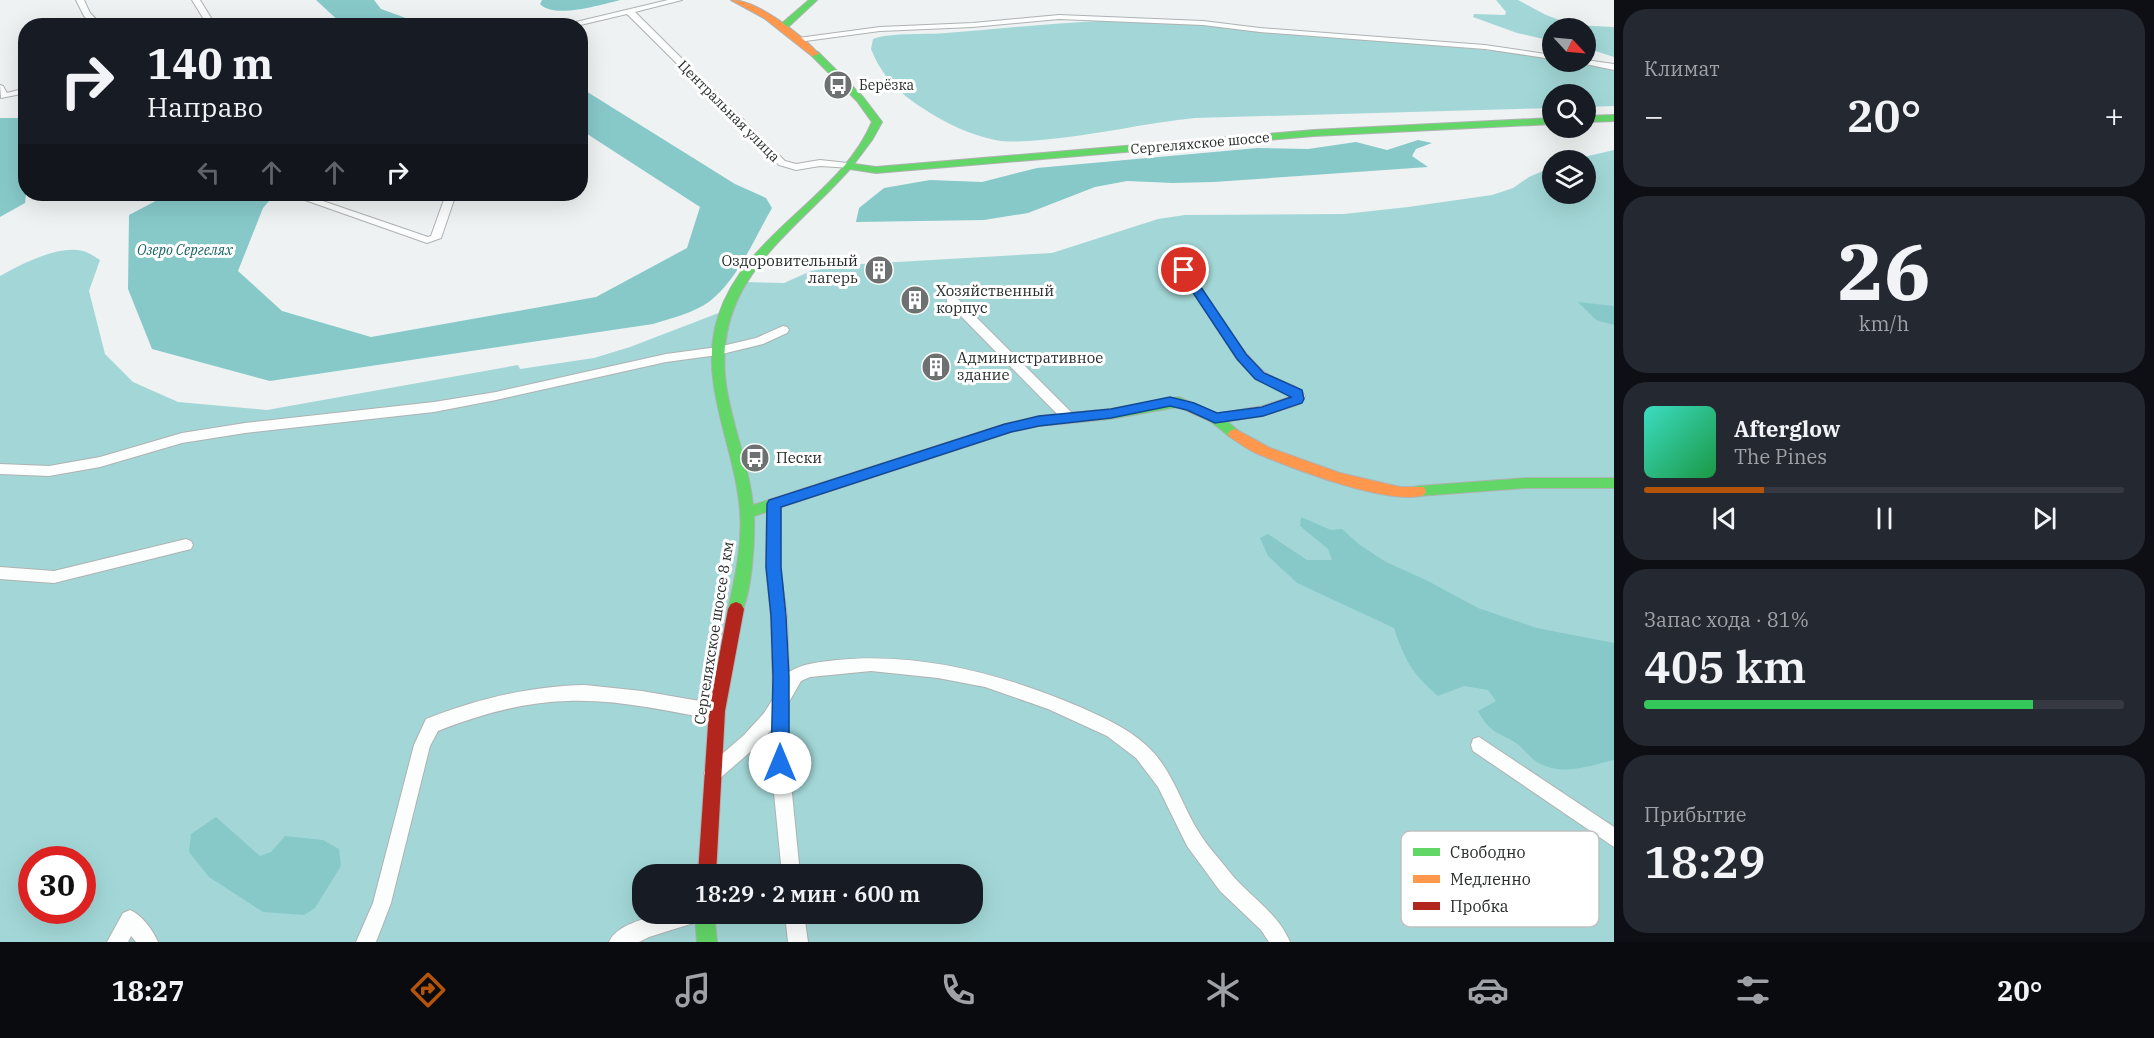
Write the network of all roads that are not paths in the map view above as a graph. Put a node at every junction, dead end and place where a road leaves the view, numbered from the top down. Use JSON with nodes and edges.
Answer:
{"nodes":[{"id":1,"x":80,"y":0,"type":"edge"},
{"id":2,"x":196,"y":0,"type":"edge"},
{"id":3,"x":678,"y":0,"type":"edge"},
{"id":4,"x":735,"y":0,"type":"edge"},
{"id":5,"x":813,"y":0,"type":"edge"},
{"id":6,"x":629,"y":10,"type":"junction"},
{"id":7,"x":91,"y":18,"type":"edge"},
{"id":8,"x":207,"y":18,"type":"edge"},
{"id":9,"x":588,"y":20,"type":"edge"},
{"id":10,"x":783,"y":27,"type":"junction"},
{"id":11,"x":798,"y":40,"type":"junction"},
{"id":12,"x":1542,"y":56,"type":"edge"},
{"id":13,"x":1596,"y":64,"type":"edge"},
{"id":14,"x":1614,"y":67,"type":"edge"},
{"id":15,"x":0,"y":88,"type":"edge"},
{"id":16,"x":18,"y":92,"type":"edge"},
{"id":17,"x":1614,"y":118,"type":"edge"},
{"id":18,"x":1596,"y":119,"type":"edge"},
{"id":19,"x":1542,"y":122,"type":"edge"},
{"id":20,"x":848,"y":166,"type":"junction"},
{"id":21,"x":313,"y":201,"type":"edge"},
{"id":22,"x":449,"y":201,"type":"edge"},
{"id":23,"x":1184,"y":270,"type":"dead end"},
{"id":24,"x":951,"y":299,"type":"dead end"},
{"id":25,"x":783,"y":330,"type":"dead end"},
{"id":26,"x":718,"y":351,"type":"junction"},
{"id":27,"x":1069,"y":418,"type":"junction"},
{"id":28,"x":1215,"y":418,"type":"junction"},
{"id":29,"x":0,"y":469,"type":"edge"},
{"id":30,"x":1614,"y":483,"type":"edge"},
{"id":31,"x":774,"y":504,"type":"junction"},
{"id":32,"x":747,"y":513,"type":"junction"},
{"id":33,"x":186,"y":544,"type":"dead end"},
{"id":34,"x":0,"y":573,"type":"edge"},
{"id":35,"x":780,"y":699,"type":"junction"},
{"id":36,"x":717,"y":712,"type":"junction"},
{"id":37,"x":1479,"y":745,"type":"dead end"},
{"id":38,"x":713,"y":773,"type":"junction"},
{"id":39,"x":1614,"y":838,"type":"edge"},
{"id":40,"x":708,"y":864,"type":"edge"},
{"id":41,"x":790,"y":864,"type":"edge"},
{"id":42,"x":659,"y":924,"type":"edge"},
{"id":43,"x":706,"y":924,"type":"edge"},
{"id":44,"x":796,"y":924,"type":"edge"},
{"id":45,"x":117,"y":942,"type":"edge"},
{"id":46,"x":148,"y":942,"type":"edge"},
{"id":47,"x":366,"y":942,"type":"edge"},
{"id":48,"x":619,"y":942,"type":"edge"},
{"id":49,"x":707,"y":942,"type":"edge"},
{"id":50,"x":798,"y":942,"type":"edge"},
{"id":51,"x":1280,"y":942,"type":"edge"}],
"edges":[{"from":1,"to":7,"type":"street"},
{"from":2,"to":8,"type":"street"},
{"from":3,"to":6,"type":"street"},
{"from":4,"to":10,"type":"main road","name":"Сергеляхское шоссе 8 км"},
{"from":5,"to":10,"type":"main road"},
{"from":6,"to":9,"type":"street"},
{"from":6,"to":20,"type":"street","name":"Центральная улица"},
{"from":10,"to":11,"type":"main road","name":"Сергеляхское шоссе 8 км"},
{"from":11,"to":12,"type":"street"},
{"from":11,"to":20,"type":"main road","name":"Сергеляхское шоссе 8 км"},
{"from":13,"to":14,"type":"street"},
{"from":15,"to":16,"type":"street"},
{"from":17,"to":18,"type":"main road"},
{"from":19,"to":20,"type":"main road","name":"Сергеляхское шоссе"},
{"from":20,"to":26,"type":"main road","name":"Сергеляхское шоссе 8 км"},
{"from":21,"to":22,"type":"street"},
{"from":23,"to":28,"type":"street"},
{"from":24,"to":27,"type":"street"},
{"from":25,"to":26,"type":"street"},
{"from":26,"to":29,"type":"street"},
{"from":26,"to":32,"type":"main road","name":"Сергеляхское шоссе 8 км"},
{"from":27,"to":28,"type":"main road"},
{"from":27,"to":31,"type":"main road"},
{"from":28,"to":30,"type":"main road"},
{"from":31,"to":32,"type":"main road"},
{"from":31,"to":35,"type":"street"},
{"from":32,"to":36,"type":"main road","name":"Сергеляхское шоссе 8 км"},
{"from":33,"to":34,"type":"street"},
{"from":35,"to":38,"type":"street"},
{"from":35,"to":41,"type":"street"},
{"from":35,"to":51,"type":"street"},
{"from":36,"to":38,"type":"main road","name":"Сергеляхское шоссе 8 км"},
{"from":36,"to":47,"type":"street"},
{"from":37,"to":39,"type":"street"},
{"from":38,"to":40,"type":"main road","name":"Сергеляхское шоссе 8 км"},
{"from":42,"to":48,"type":"street"},
{"from":43,"to":49,"type":"main road"},
{"from":44,"to":50,"type":"street"},
{"from":45,"to":46,"type":"street"}]}
